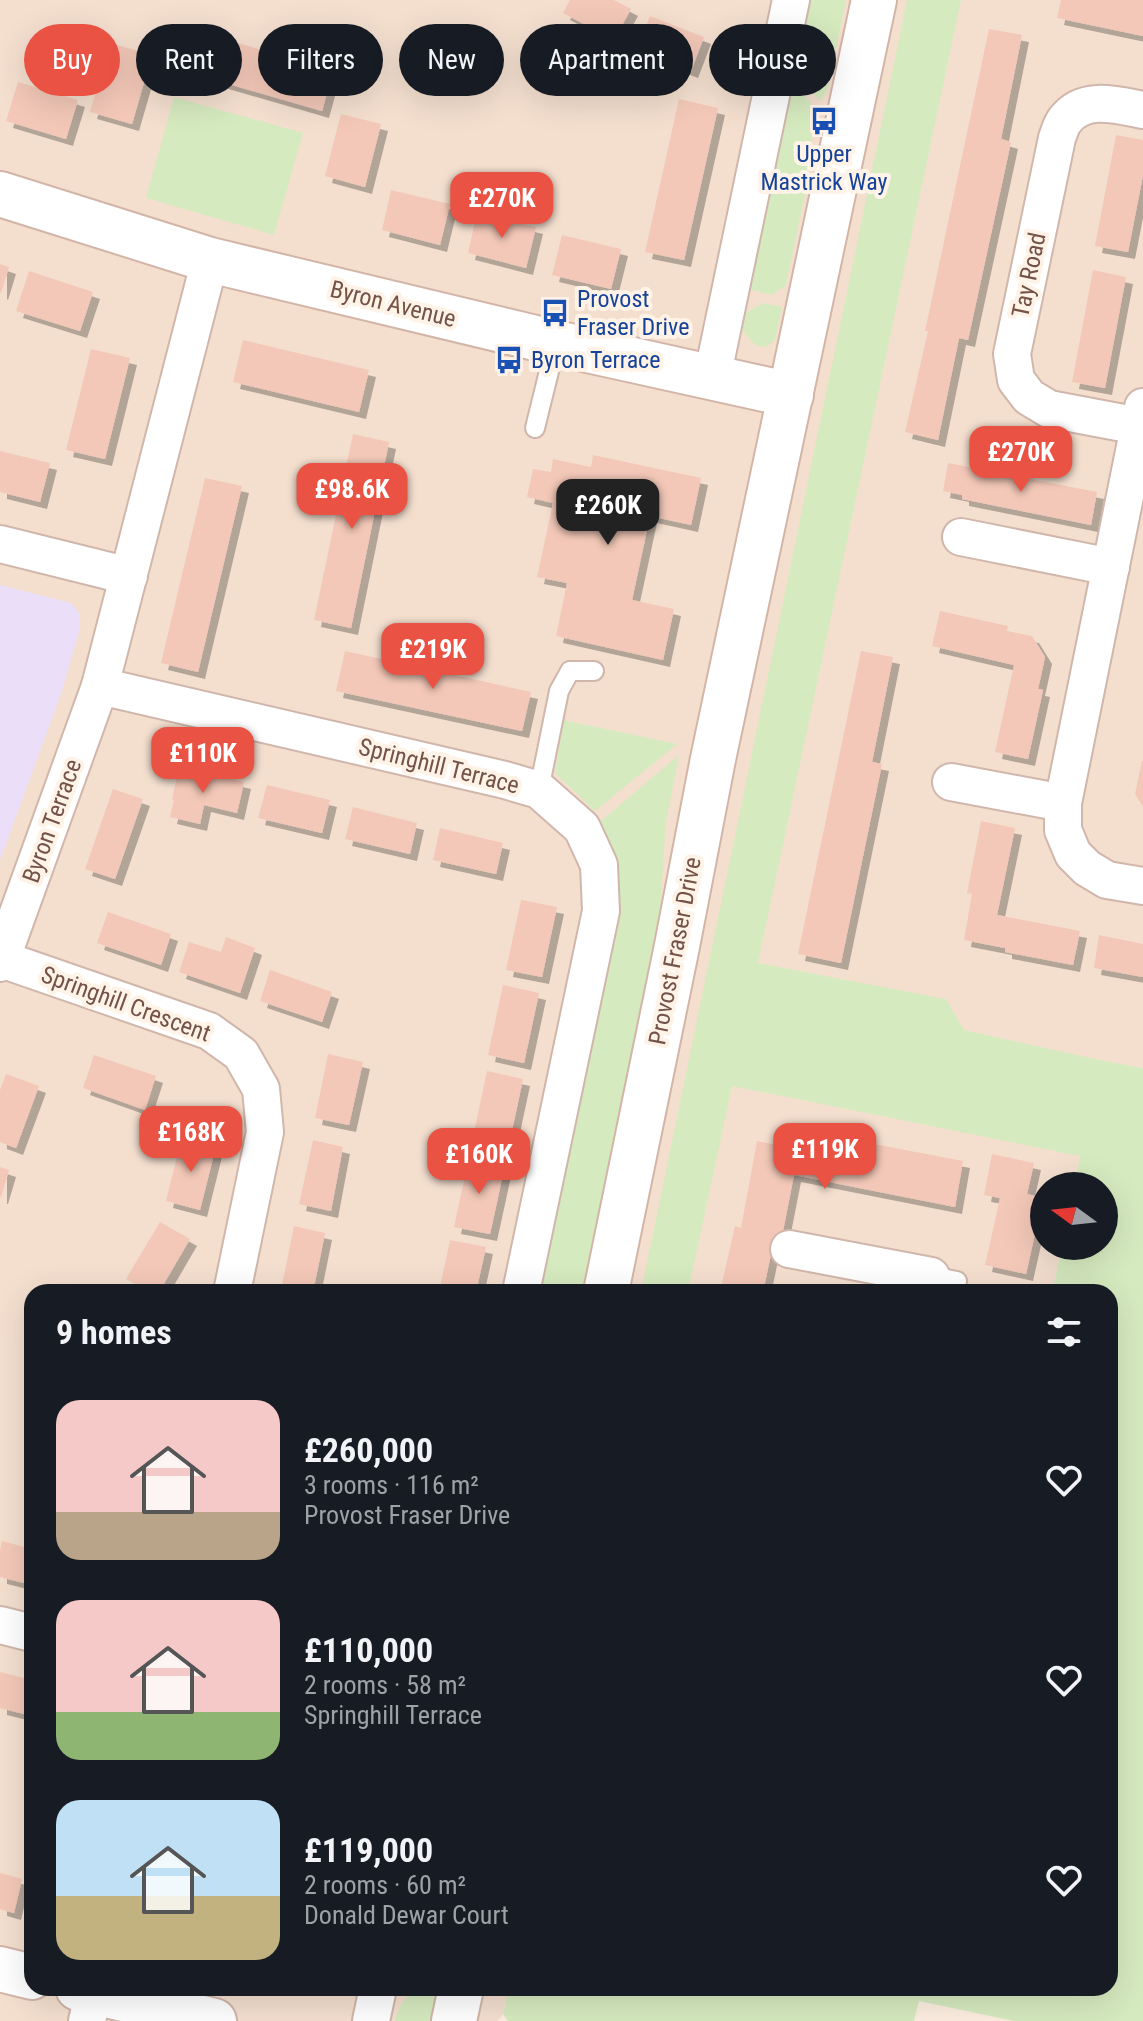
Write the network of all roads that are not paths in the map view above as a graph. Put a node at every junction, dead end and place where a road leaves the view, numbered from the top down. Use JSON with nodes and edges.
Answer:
{"nodes":[{"id":1,"x":874,"y":0,"type":"edge"},
{"id":2,"x":787,"y":1,"type":"edge"},
{"id":3,"x":1143,"y":110,"type":"edge"},
{"id":4,"x":0,"y":194,"type":"edge"},
{"id":5,"x":210,"y":260,"type":"junction"},
{"id":6,"x":556,"y":343,"type":"junction"},
{"id":7,"x":712,"y":378,"type":"junction"},
{"id":8,"x":791,"y":395,"type":"junction"},
{"id":9,"x":1141,"y":417,"type":"edge"},
{"id":10,"x":535,"y":428,"type":"dead end"},
{"id":11,"x":961,"y":537,"type":"dead end"},
{"id":12,"x":0,"y":544,"type":"edge"},
{"id":13,"x":1111,"y":567,"type":"junction"},
{"id":14,"x":129,"y":576,"type":"junction"},
{"id":15,"x":594,"y":671,"type":"dead end"},
{"id":16,"x":100,"y":686,"type":"junction"},
{"id":17,"x":951,"y":782,"type":"dead end"},
{"id":18,"x":539,"y":790,"type":"junction"},
{"id":19,"x":1063,"y":803,"type":"junction"},
{"id":20,"x":1143,"y":886,"type":"edge"},
{"id":21,"x":1,"y":961,"type":"edge"},
{"id":22,"x":789,"y":1249,"type":"dead end"},
{"id":23,"x":854,"y":1277,"type":"edge"},
{"id":24,"x":234,"y":1284,"type":"edge"},
{"id":25,"x":523,"y":1284,"type":"edge"},
{"id":26,"x":608,"y":1284,"type":"edge"},
{"id":27,"x":943,"y":1284,"type":"edge"},
{"id":28,"x":0,"y":1625,"type":"edge"},
{"id":29,"x":24,"y":1631,"type":"edge"},
{"id":30,"x":0,"y":1969,"type":"edge"},
{"id":31,"x":24,"y":1975,"type":"edge"},
{"id":32,"x":459,"y":1996,"type":"edge"},
{"id":33,"x":86,"y":2000,"type":"edge"},
{"id":34,"x":214,"y":2021,"type":"edge"},
{"id":35,"x":454,"y":2021,"type":"edge"}],
"edges":[{"from":1,"to":8,"type":"street","name":"Provost Fraser Drive"},
{"from":2,"to":7,"type":"street"},
{"from":3,"to":9,"type":"street","name":"Tay Road"},
{"from":4,"to":5,"type":"street","name":"Byron Avenue"},
{"from":5,"to":6,"type":"street","name":"Byron Avenue"},
{"from":5,"to":14,"type":"street","name":"Byron Terrace"},
{"from":6,"to":7,"type":"street","name":"Byron Avenue"},
{"from":6,"to":10,"type":"lane"},
{"from":7,"to":8,"type":"street","name":"Byron Avenue"},
{"from":8,"to":26,"type":"street","name":"Provost Fraser Drive"},
{"from":9,"to":13,"type":"street","name":"Tay Road"},
{"from":11,"to":13,"type":"street"},
{"from":12,"to":14,"type":"street"},
{"from":13,"to":19,"type":"street","name":"Tay Road"},
{"from":14,"to":16,"type":"street","name":"Byron Terrace"},
{"from":15,"to":18,"type":"lane"},
{"from":16,"to":18,"type":"street","name":"Springhill Terrace"},
{"from":16,"to":21,"type":"street","name":"Byron Terrace"},
{"from":17,"to":19,"type":"street"},
{"from":18,"to":25,"type":"street","name":"Springhill Terrace"},
{"from":19,"to":20,"type":"street","name":"Tay Road"},
{"from":21,"to":24,"type":"street","name":"Springhill Crescent"},
{"from":22,"to":23,"type":"street"},
{"from":23,"to":27,"type":"street"},
{"from":28,"to":29,"type":"street"},
{"from":30,"to":31,"type":"street"},
{"from":32,"to":35,"type":"street"},
{"from":33,"to":34,"type":"street"}]}
